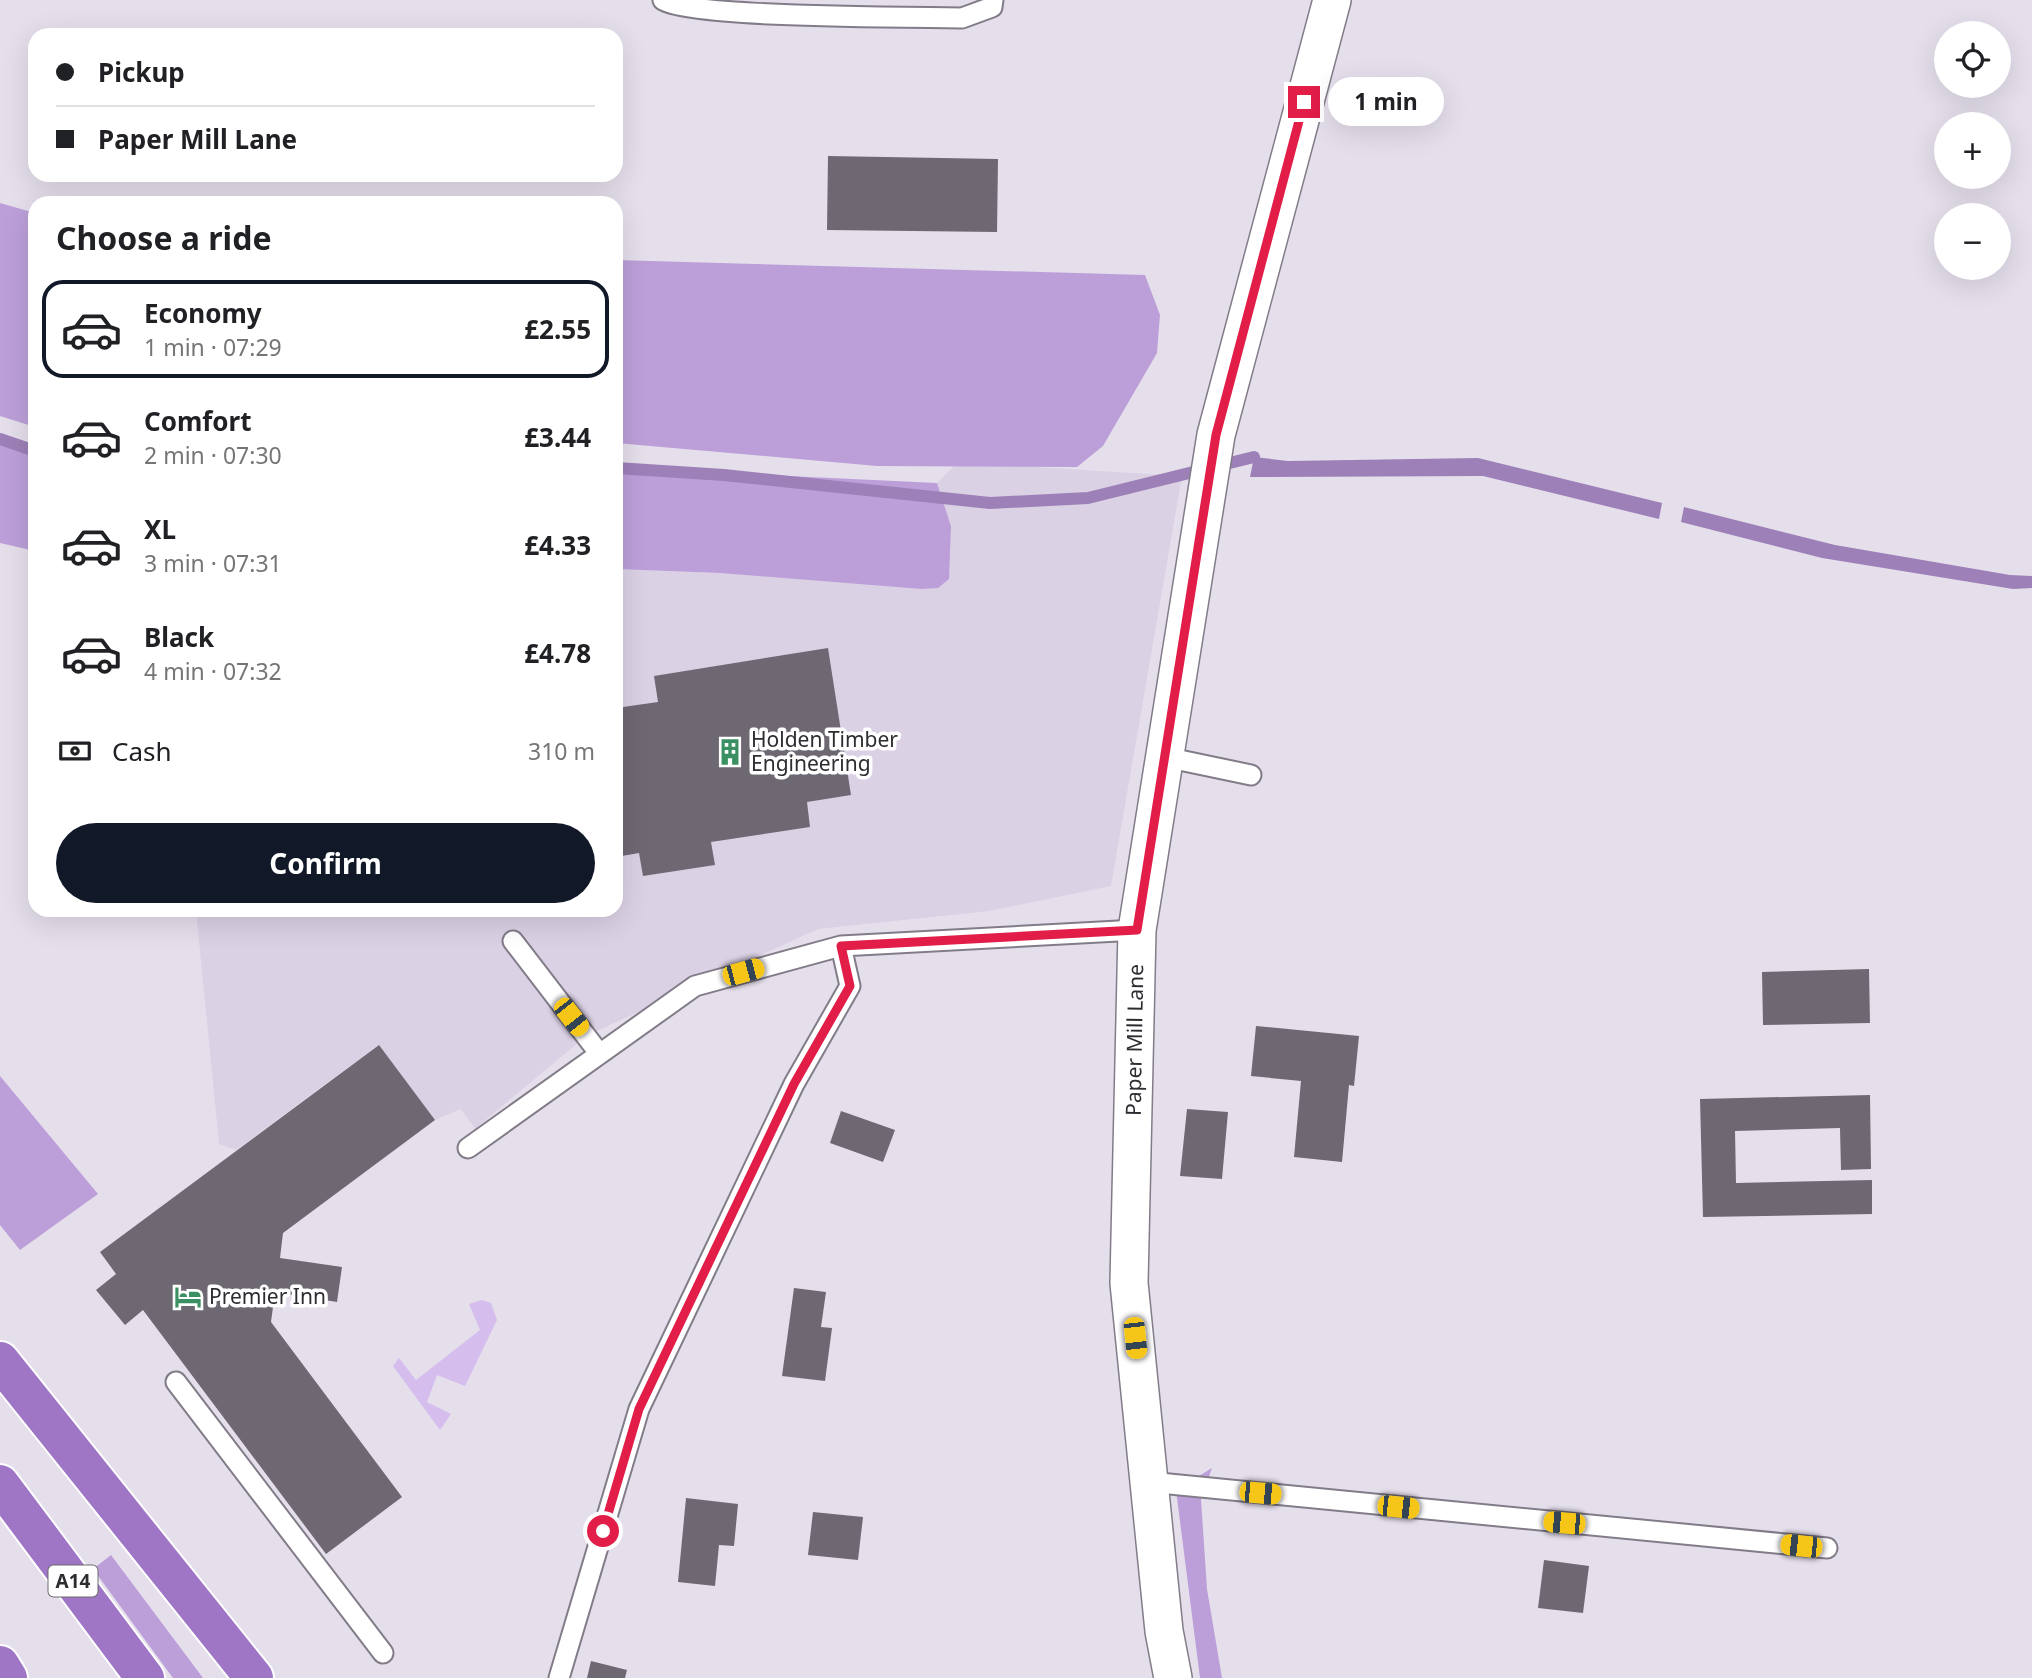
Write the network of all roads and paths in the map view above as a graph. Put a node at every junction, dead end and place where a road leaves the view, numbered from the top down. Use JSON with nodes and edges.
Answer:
{"nodes":[{"id":1,"x":663,"y":0,"type":"edge"},
{"id":2,"x":993,"y":0,"type":"edge"},
{"id":3,"x":1332,"y":0,"type":"edge"},
{"id":4,"x":1164,"y":757,"type":"junction"},
{"id":5,"x":1251,"y":775,"type":"dead end"},
{"id":6,"x":1137,"y":930,"type":"junction"},
{"id":7,"x":513,"y":941,"type":"dead end"},
{"id":8,"x":841,"y":946,"type":"junction"},
{"id":9,"x":599,"y":1053,"type":"junction"},
{"id":10,"x":468,"y":1148,"type":"dead end"},
{"id":11,"x":0,"y":1361,"type":"edge"},
{"id":12,"x":176,"y":1382,"type":"dead end"},
{"id":13,"x":1149,"y":1482,"type":"junction"},
{"id":14,"x":0,"y":1484,"type":"edge"},
{"id":15,"x":1827,"y":1548,"type":"dead end"},
{"id":16,"x":383,"y":1653,"type":"dead end"},
{"id":17,"x":0,"y":1665,"type":"edge"},
{"id":18,"x":8,"y":1678,"type":"edge"},
{"id":19,"x":145,"y":1678,"type":"edge"},
{"id":20,"x":254,"y":1678,"type":"edge"},
{"id":21,"x":559,"y":1678,"type":"edge"},
{"id":22,"x":1173,"y":1678,"type":"edge"}],
"edges":[{"from":1,"to":2,"type":"lane"},
{"from":3,"to":4,"type":"street","name":"Paper Mill Lane"},
{"from":4,"to":5,"type":"lane"},
{"from":4,"to":6,"type":"street","name":"Paper Mill Lane"},
{"from":6,"to":8,"type":"lane"},
{"from":6,"to":13,"type":"street","name":"Paper Mill Lane"},
{"from":7,"to":9,"type":"lane"},
{"from":8,"to":9,"type":"lane"},
{"from":8,"to":21,"type":"lane"},
{"from":9,"to":10,"type":"lane"},
{"from":11,"to":20,"type":"highway"},
{"from":12,"to":16,"type":"lane"},
{"from":13,"to":15,"type":"lane"},
{"from":13,"to":22,"type":"street","name":"Paper Mill Lane"},
{"from":14,"to":19,"type":"highway","number":"A14"},
{"from":17,"to":18,"type":"highway"}]}
